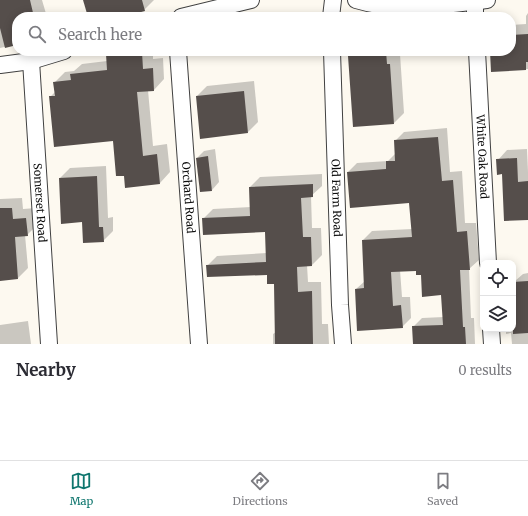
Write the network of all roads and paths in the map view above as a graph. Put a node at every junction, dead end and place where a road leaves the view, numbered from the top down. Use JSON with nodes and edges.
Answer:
{"nodes":[{"id":1,"x":251,"y":0,"type":"edge"},
{"id":2,"x":333,"y":0,"type":"edge"},
{"id":3,"x":356,"y":0,"type":"edge"},
{"id":4,"x":479,"y":6,"type":"edge"},
{"id":5,"x":202,"y":12,"type":"edge"},
{"id":6,"x":332,"y":12,"type":"edge"},
{"id":7,"x":48,"y":56,"type":"edge"},
{"id":8,"x":178,"y":56,"type":"edge"},
{"id":9,"x":332,"y":56,"type":"edge"},
{"id":10,"x":477,"y":56,"type":"edge"},
{"id":11,"x":31,"y":61,"type":"junction"},
{"id":12,"x":0,"y":65,"type":"edge"},
{"id":13,"x":488,"y":260,"type":"edge"},
{"id":14,"x":491,"y":332,"type":"edge"},
{"id":15,"x":49,"y":344,"type":"edge"},
{"id":16,"x":199,"y":344,"type":"edge"},
{"id":17,"x":343,"y":344,"type":"edge"},
{"id":18,"x":492,"y":344,"type":"edge"}],
"edges":[{"from":1,"to":5,"type":"street"},
{"from":2,"to":6,"type":"street"},
{"from":3,"to":4,"type":"street"},
{"from":7,"to":11,"type":"street"},
{"from":8,"to":16,"type":"street","name":"Orchard Road"},
{"from":9,"to":17,"type":"street","name":"Old Farm Road"},
{"from":10,"to":13,"type":"street","name":"White Oak Road"},
{"from":11,"to":12,"type":"street"},
{"from":11,"to":15,"type":"street","name":"Somerset Road"},
{"from":14,"to":18,"type":"street"}]}
